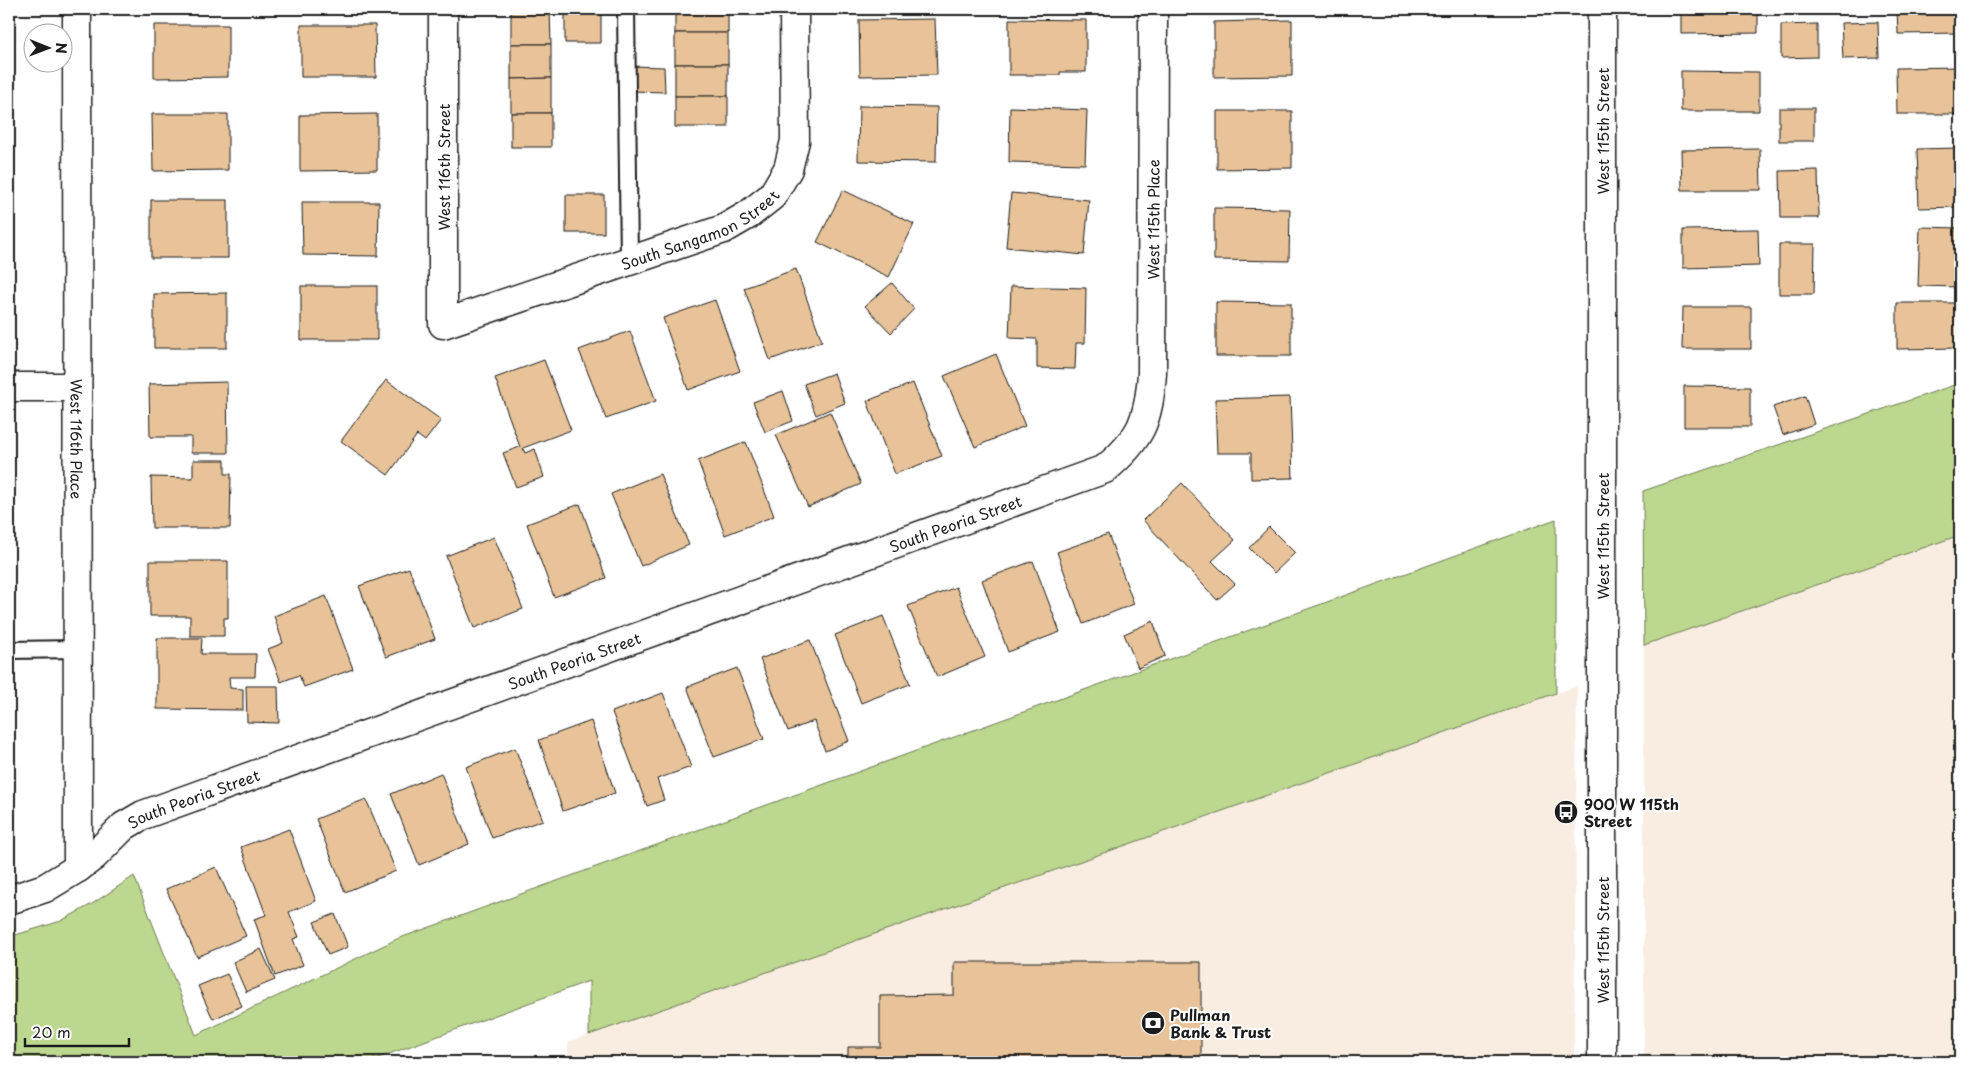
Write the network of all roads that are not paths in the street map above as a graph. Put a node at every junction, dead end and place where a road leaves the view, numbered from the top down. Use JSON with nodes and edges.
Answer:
{"nodes":[{"id":1,"x":77,"y":9,"type":"edge"},
{"id":2,"x":443,"y":9,"type":"edge"},
{"id":3,"x":626,"y":9,"type":"edge"},
{"id":4,"x":794,"y":9,"type":"edge"},
{"id":5,"x":1153,"y":9,"type":"edge"},
{"id":6,"x":1602,"y":9,"type":"edge"},
{"id":7,"x":629,"y":261,"type":"junction"},
{"id":8,"x":444,"y":324,"type":"joint"},
{"id":9,"x":9,"y":387,"type":"edge"},
{"id":10,"x":77,"y":387,"type":"junction"},
{"id":11,"x":1141,"y":429,"type":"joint"},
{"id":12,"x":9,"y":650,"type":"edge"},
{"id":13,"x":78,"y":650,"type":"junction"},
{"id":14,"x":78,"y":868,"type":"junction"},
{"id":15,"x":9,"y":900,"type":"edge"},
{"id":16,"x":1602,"y":1062,"type":"edge"}],
"edges":[{"from":1,"to":10,"type":"street","name":"West 116th Place"},
{"from":2,"to":8,"type":"street","name":"West 116th Street"},
{"from":3,"to":7,"type":"lane"},
{"from":4,"to":7,"type":"street","name":"South Sangamon Street"},
{"from":5,"to":11,"type":"street","name":"West 115th Place"},
{"from":6,"to":16,"type":"street","name":"West 115th Street"},
{"from":7,"to":8,"type":"street","name":"South Sangamon Street"},
{"from":9,"to":10,"type":"street"},
{"from":10,"to":13,"type":"street","name":"West 116th Place"},
{"from":11,"to":14,"type":"street","name":"South Peoria Street"},
{"from":12,"to":13,"type":"lane"},
{"from":13,"to":14,"type":"street","name":"West 116th Place"},
{"from":14,"to":15,"type":"street","name":"South Peoria Street"}]}
